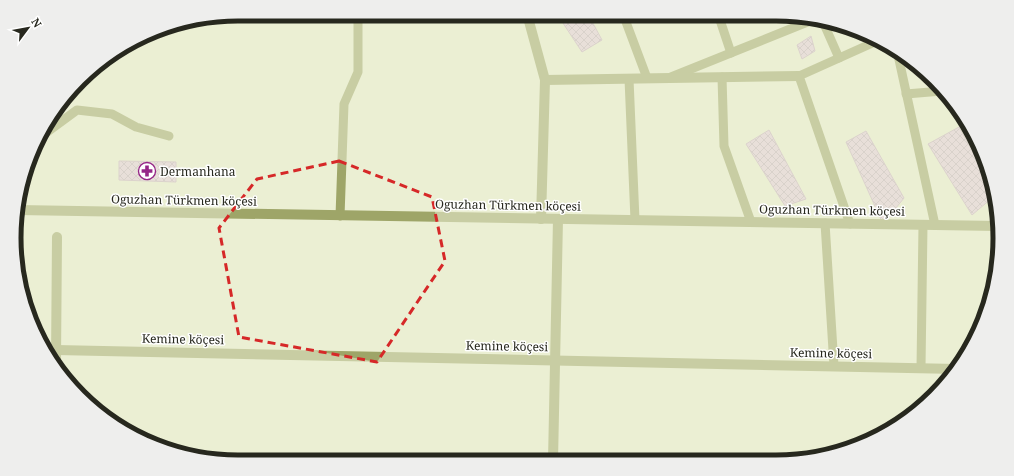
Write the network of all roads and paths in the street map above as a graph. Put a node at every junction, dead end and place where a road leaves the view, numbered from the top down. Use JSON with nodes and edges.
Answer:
{"nodes":[{"id":1,"x":358,"y":21,"type":"edge"},
{"id":2,"x":529,"y":21,"type":"edge"},
{"id":3,"x":627,"y":21,"type":"edge"},
{"id":4,"x":720,"y":21,"type":"edge"},
{"id":5,"x":805,"y":23,"type":"edge"},
{"id":6,"x":825,"y":27,"type":"edge"},
{"id":7,"x":872,"y":43,"type":"edge"},
{"id":8,"x":731,"y":53,"type":"junction"},
{"id":9,"x":839,"y":58,"type":"junction"},
{"id":10,"x":899,"y":59,"type":"edge"},
{"id":11,"x":800,"y":76,"type":"junction"},
{"id":12,"x":722,"y":77,"type":"junction"},
{"id":13,"x":647,"y":78,"type":"junction"},
{"id":14,"x":669,"y":78,"type":"junction"},
{"id":15,"x":629,"y":79,"type":"junction"},
{"id":16,"x":545,"y":80,"type":"junction"},
{"id":17,"x":936,"y":92,"type":"edge"},
{"id":18,"x":906,"y":94,"type":"junction"},
{"id":19,"x":49,"y":130,"type":"edge"},
{"id":20,"x":169,"y":136,"type":"dead end"},
{"id":21,"x":23,"y":210,"type":"edge"},
{"id":22,"x":340,"y":216,"type":"junction"},
{"id":23,"x":541,"y":219,"type":"junction"},
{"id":24,"x":558,"y":219,"type":"junction"},
{"id":25,"x":635,"y":220,"type":"junction"},
{"id":26,"x":751,"y":222,"type":"junction"},
{"id":27,"x":825,"y":223,"type":"junction"},
{"id":28,"x":850,"y":224,"type":"junction"},
{"id":29,"x":923,"y":225,"type":"junction"},
{"id":30,"x":936,"y":225,"type":"junction"},
{"id":31,"x":993,"y":226,"type":"edge"},
{"id":32,"x":56,"y":237,"type":"dead end"},
{"id":33,"x":56,"y":350,"type":"junction"},
{"id":34,"x":56,"y":356,"type":"edge"},
{"id":35,"x":556,"y":360,"type":"junction"},
{"id":36,"x":834,"y":366,"type":"junction"},
{"id":37,"x":921,"y":368,"type":"junction"},
{"id":38,"x":949,"y":369,"type":"edge"},
{"id":39,"x":553,"y":455,"type":"edge"}],
"edges":[{"from":1,"to":22,"type":"lane"},
{"from":2,"to":16,"type":"street"},
{"from":3,"to":13,"type":"lane"},
{"from":4,"to":8,"type":"lane"},
{"from":5,"to":8,"type":"lane"},
{"from":6,"to":9,"type":"lane"},
{"from":7,"to":9,"type":"lane"},
{"from":8,"to":14,"type":"lane"},
{"from":9,"to":11,"type":"lane"},
{"from":10,"to":18,"type":"lane"},
{"from":11,"to":12,"type":"street"},
{"from":11,"to":28,"type":"lane"},
{"from":12,"to":14,"type":"street"},
{"from":12,"to":26,"type":"lane"},
{"from":13,"to":14,"type":"street"},
{"from":13,"to":15,"type":"street"},
{"from":15,"to":16,"type":"street"},
{"from":15,"to":25,"type":"lane"},
{"from":16,"to":23,"type":"street"},
{"from":17,"to":18,"type":"lane"},
{"from":18,"to":30,"type":"lane"},
{"from":19,"to":20,"type":"lane"},
{"from":21,"to":22,"type":"street","name":"Oguzhan Türkmen köçesi"},
{"from":22,"to":23,"type":"street","name":"Oguzhan Türkmen köçesi"},
{"from":23,"to":24,"type":"street","name":"Oguzhan Türkmen köçesi"},
{"from":24,"to":25,"type":"street","name":"Oguzhan Türkmen köçesi"},
{"from":24,"to":35,"type":"street"},
{"from":25,"to":26,"type":"street","name":"Oguzhan Türkmen köçesi"},
{"from":26,"to":27,"type":"street","name":"Oguzhan Türkmen köçesi"},
{"from":27,"to":28,"type":"street","name":"Oguzhan Türkmen köçesi"},
{"from":27,"to":36,"type":"lane"},
{"from":28,"to":29,"type":"street","name":"Oguzhan Türkmen köçesi"},
{"from":29,"to":30,"type":"street","name":"Oguzhan Türkmen köçesi"},
{"from":29,"to":37,"type":"lane"},
{"from":30,"to":31,"type":"street","name":"Oguzhan Türkmen köçesi"},
{"from":32,"to":33,"type":"street"},
{"from":33,"to":34,"type":"street"},
{"from":33,"to":35,"type":"street","name":"Kemine köçesi"},
{"from":35,"to":36,"type":"street","name":"Kemine köçesi"},
{"from":35,"to":39,"type":"street"},
{"from":36,"to":37,"type":"street","name":"Kemine köçesi"},
{"from":37,"to":38,"type":"street","name":"Kemine köçesi"}]}
